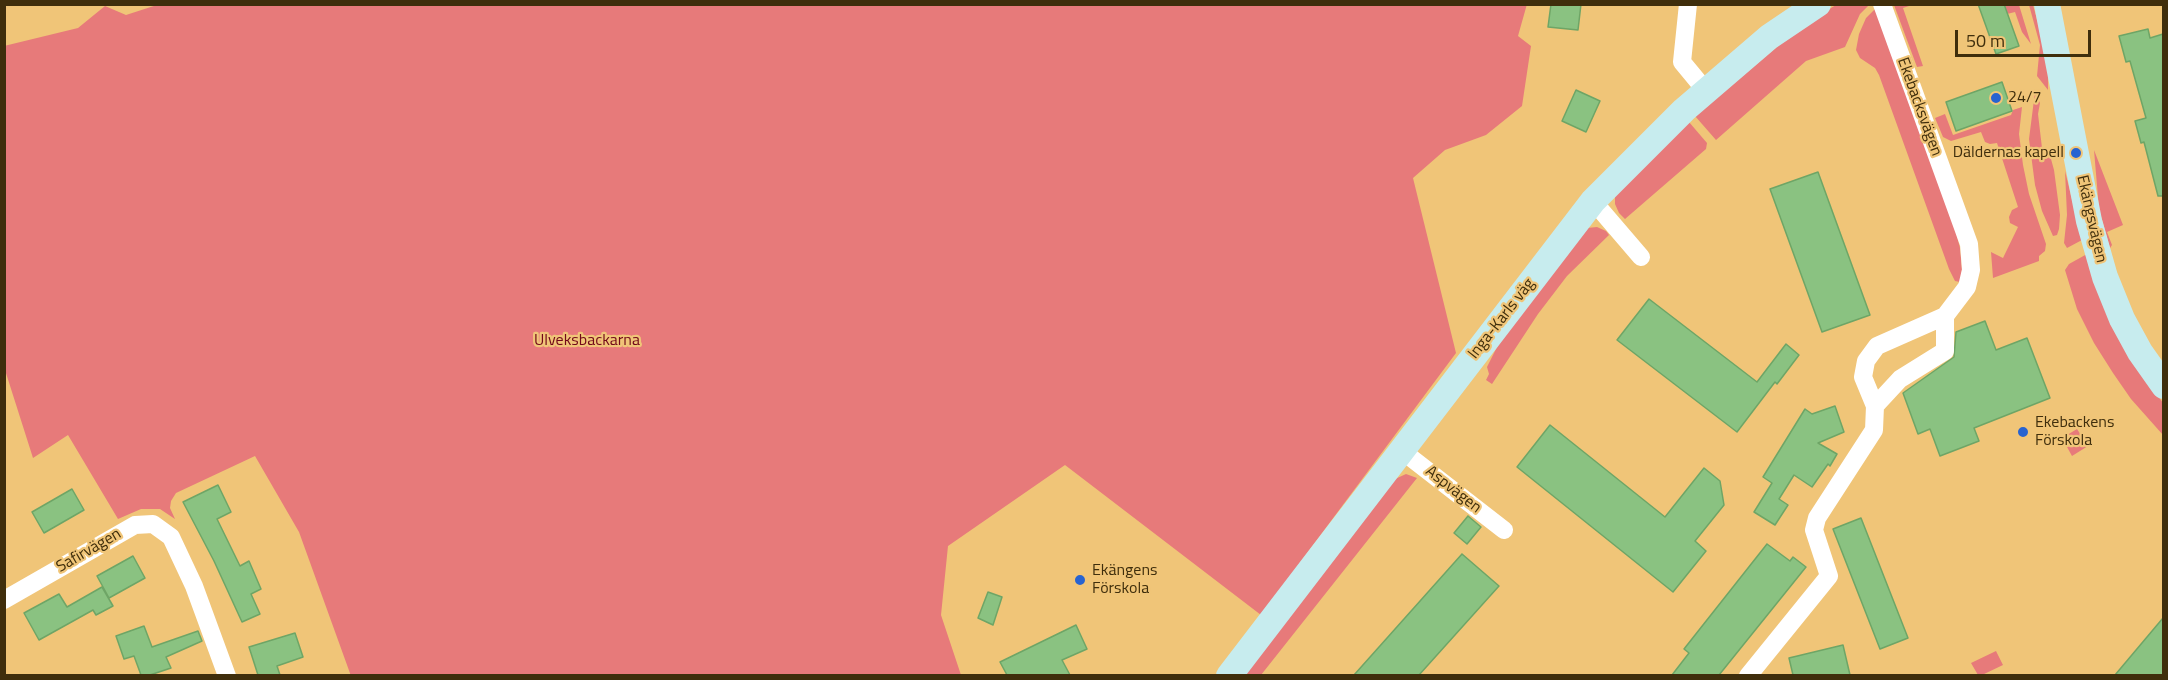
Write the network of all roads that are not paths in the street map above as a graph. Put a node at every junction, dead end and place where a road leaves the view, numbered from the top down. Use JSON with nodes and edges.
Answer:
{"nodes":[{"id":1,"x":1688,"y":4,"type":"edge"},
{"id":2,"x":1818,"y":4,"type":"edge"},
{"id":3,"x":1882,"y":4,"type":"edge"},
{"id":4,"x":2047,"y":4,"type":"edge"},
{"id":5,"x":1706,"y":91,"type":"junction"},
{"id":6,"x":1593,"y":201,"type":"junction"},
{"id":7,"x":1641,"y":257,"type":"dead end"},
{"id":8,"x":1945,"y":316,"type":"junction"},
{"id":9,"x":2163,"y":386,"type":"edge"},
{"id":10,"x":1875,"y":406,"type":"junction"},
{"id":11,"x":1401,"y":450,"type":"junction"},
{"id":12,"x":1504,"y":530,"type":"dead end"},
{"id":13,"x":4,"y":600,"type":"edge"},
{"id":14,"x":227,"y":675,"type":"edge"},
{"id":15,"x":1229,"y":675,"type":"edge"},
{"id":16,"x":1748,"y":675,"type":"edge"}],
"edges":[{"from":1,"to":5,"type":"street"},
{"from":2,"to":5,"type":"street","name":"Inga-Karls väg"},
{"from":3,"to":8,"type":"street","name":"Ekebacksvägen"},
{"from":4,"to":9,"type":"street","name":"Ekängsvägen"},
{"from":5,"to":6,"type":"street","name":"Inga-Karls väg"},
{"from":6,"to":7,"type":"street"},
{"from":6,"to":11,"type":"street","name":"Inga-Karls väg"},
{"from":8,"to":10,"type":"street"},
{"from":8,"to":10,"type":"street","name":"Ekebacksvägen"},
{"from":10,"to":16,"type":"street"},
{"from":11,"to":12,"type":"street","name":"Aspvägen"},
{"from":11,"to":15,"type":"street","name":"Inga-Karls väg"},
{"from":13,"to":14,"type":"street","name":"Safirvägen"}]}
